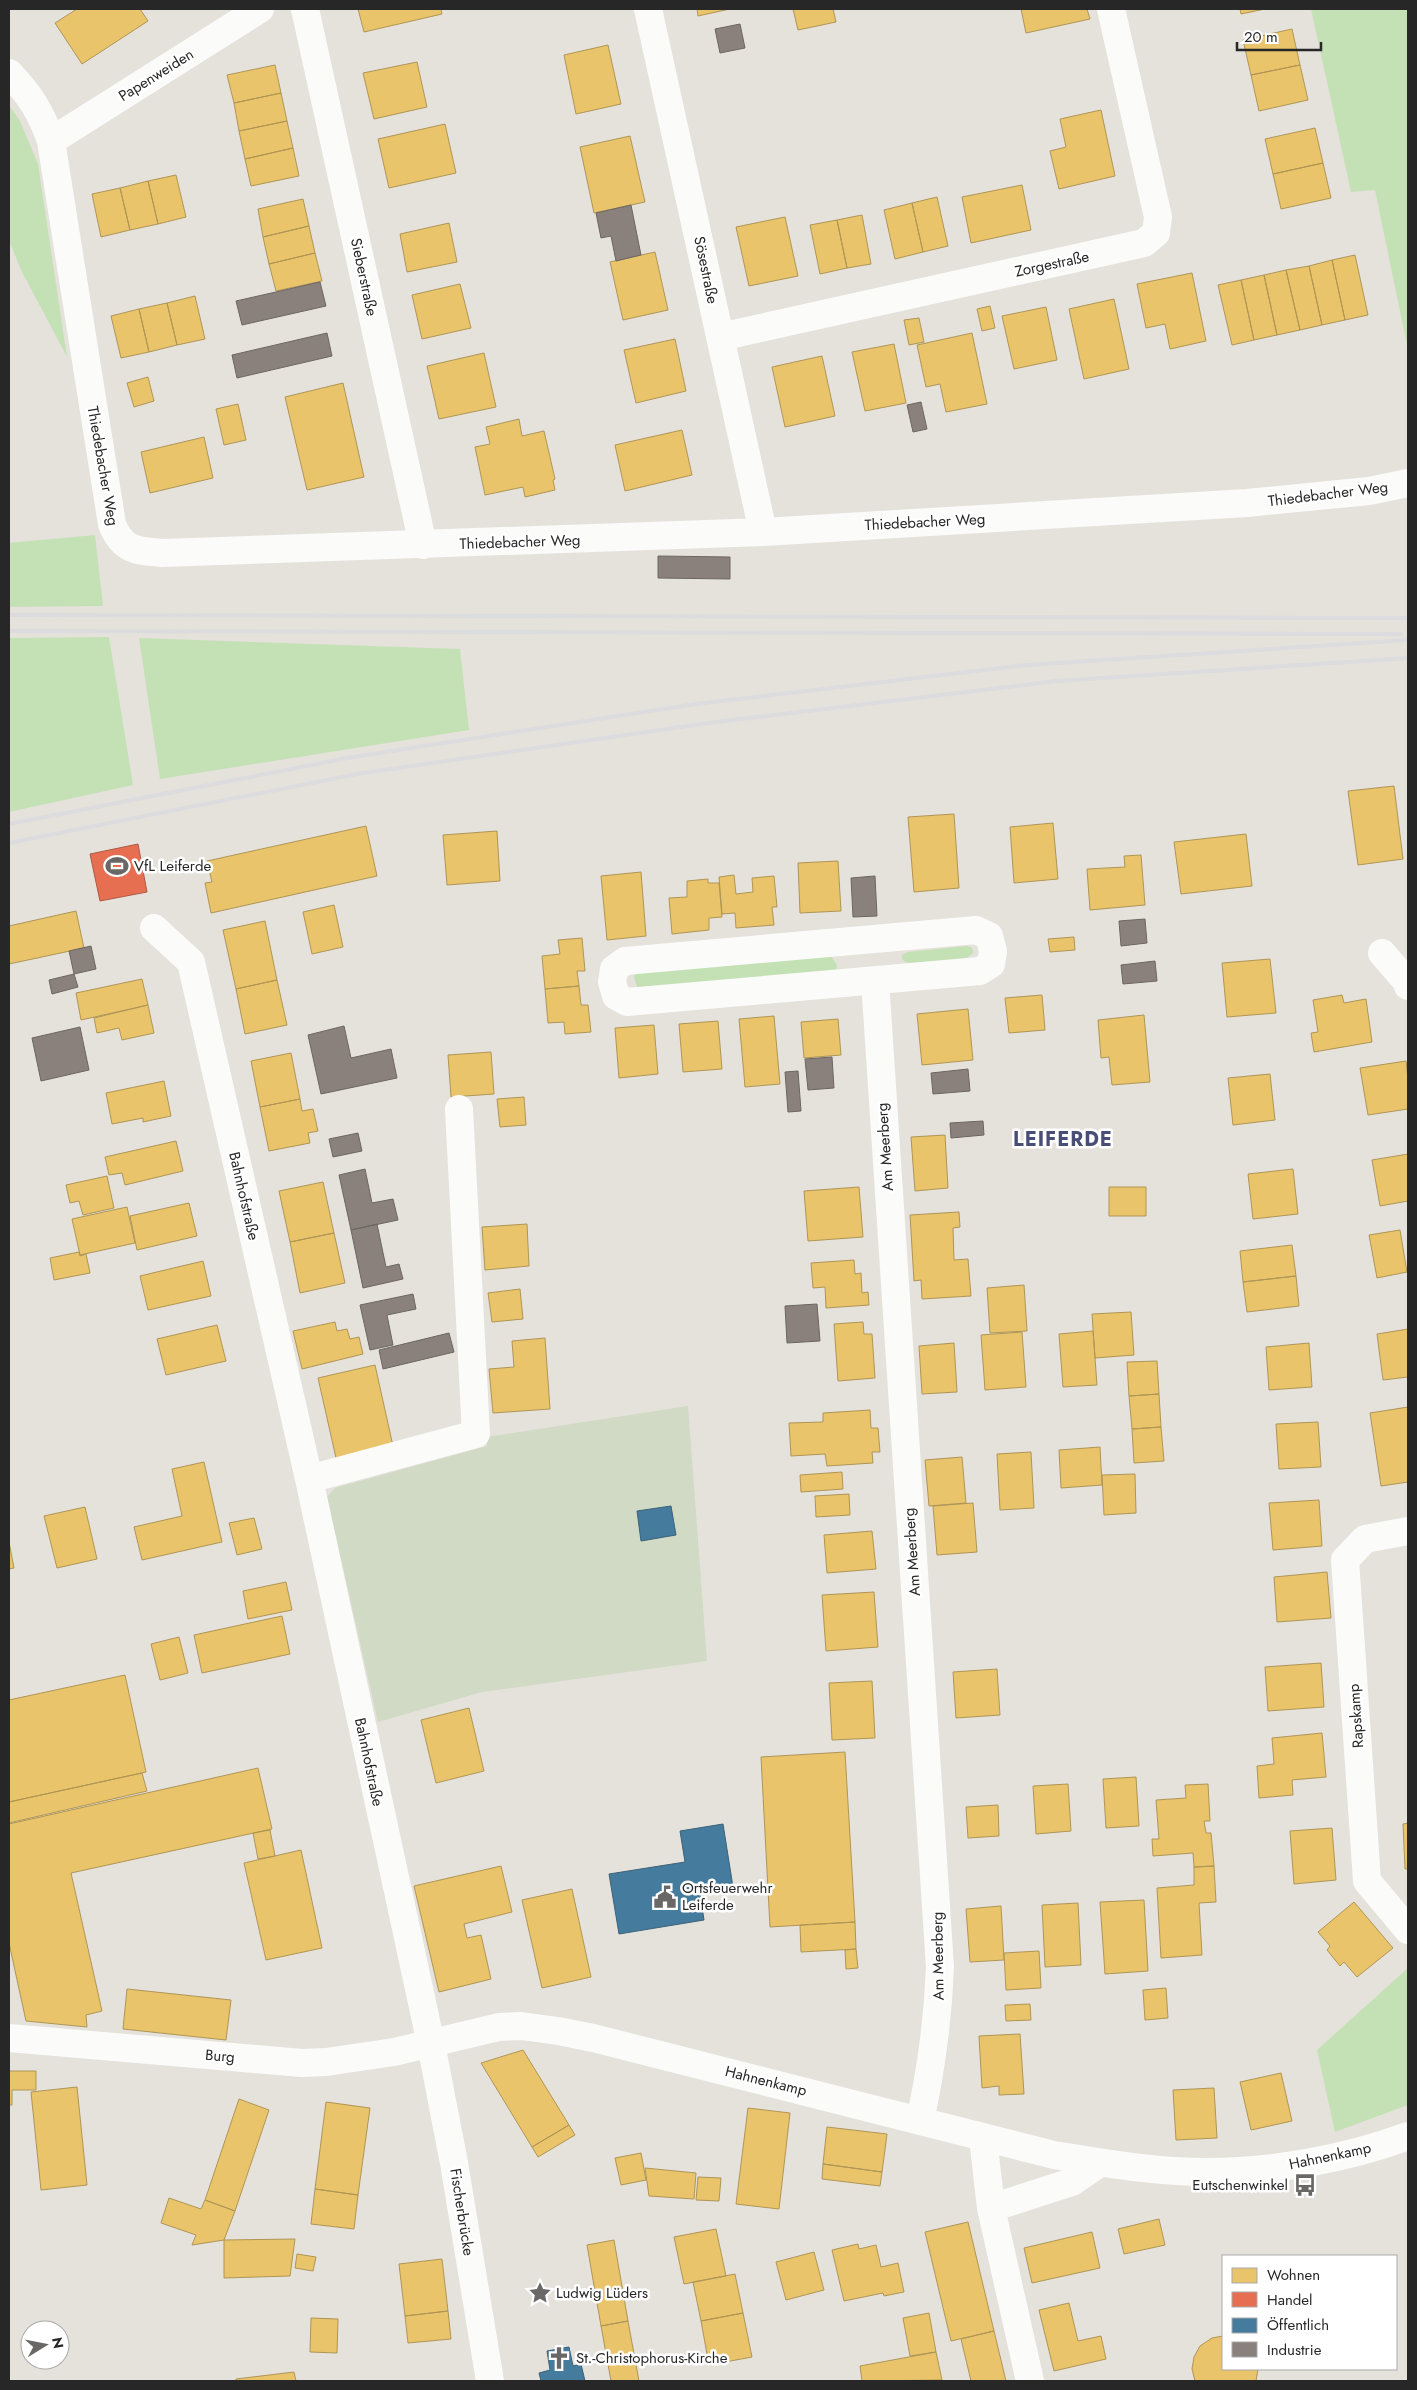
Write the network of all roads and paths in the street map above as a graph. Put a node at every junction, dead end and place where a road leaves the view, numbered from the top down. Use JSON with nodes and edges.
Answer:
{"nodes":[{"id":1,"x":260,"y":9,"type":"edge"},
{"id":2,"x":305,"y":9,"type":"edge"},
{"id":3,"x":648,"y":9,"type":"edge"},
{"id":4,"x":1111,"y":9,"type":"edge"},
{"id":5,"x":9,"y":73,"type":"edge"},
{"id":6,"x":51,"y":141,"type":"junction"},
{"id":7,"x":720,"y":337,"type":"junction"},
{"id":8,"x":1408,"y":483,"type":"edge"},
{"id":9,"x":763,"y":532,"type":"junction"},
{"id":10,"x":422,"y":546,"type":"junction"},
{"id":11,"x":154,"y":928,"type":"dead end"},
{"id":12,"x":1382,"y":953,"type":"dead end"},
{"id":13,"x":875,"y":980,"type":"junction"},
{"id":14,"x":1408,"y":986,"type":"edge"},
{"id":15,"x":459,"y":1108,"type":"dead end"},
{"id":16,"x":309,"y":1479,"type":"junction"},
{"id":17,"x":1408,"y":1531,"type":"edge"},
{"id":18,"x":1408,"y":1930,"type":"edge"},
{"id":19,"x":9,"y":2038,"type":"edge"},
{"id":20,"x":430,"y":2044,"type":"junction"},
{"id":21,"x":920,"y":2121,"type":"junction"},
{"id":22,"x":1408,"y":2136,"type":"edge"},
{"id":23,"x":983,"y":2138,"type":"junction"},
{"id":24,"x":1100,"y":2163,"type":"junction"},
{"id":25,"x":991,"y":2208,"type":"junction"},
{"id":26,"x":490,"y":2381,"type":"edge"},
{"id":27,"x":1030,"y":2381,"type":"edge"}],
"edges":[{"from":1,"to":6,"type":"street","name":"Papenweiden"},
{"from":2,"to":10,"type":"street","name":"Sieberstraße"},
{"from":3,"to":7,"type":"street","name":"Sösestraße"},
{"from":4,"to":7,"type":"street","name":"Zorgestraße"},
{"from":5,"to":6,"type":"street","name":"Thiedebacher Weg"},
{"from":6,"to":10,"type":"street","name":"Thiedebacher Weg"},
{"from":7,"to":9,"type":"street","name":"Sösestraße"},
{"from":8,"to":9,"type":"street","name":"Thiedebacher Weg"},
{"from":9,"to":10,"type":"street","name":"Thiedebacher Weg"},
{"from":11,"to":16,"type":"street","name":"Bahnhofstraße"},
{"from":12,"to":14,"type":"street"},
{"from":13,"to":13,"type":"street"},
{"from":13,"to":21,"type":"street","name":"Am Meerberg"},
{"from":15,"to":16,"type":"street"},
{"from":16,"to":20,"type":"street","name":"Bahnhofstraße"},
{"from":17,"to":18,"type":"street","name":"Rapskamp"},
{"from":19,"to":20,"type":"street","name":"Burg"},
{"from":20,"to":21,"type":"street","name":"Hahnenkamp"},
{"from":20,"to":26,"type":"street","name":"Fischerbrücke"},
{"from":21,"to":23,"type":"street","name":"Hahnenkamp"},
{"from":22,"to":24,"type":"street","name":"Hahnenkamp"},
{"from":23,"to":24,"type":"street","name":"Hahnenkamp"},
{"from":23,"to":25,"type":"street"},
{"from":24,"to":25,"type":"street"},
{"from":25,"to":27,"type":"street"}]}
